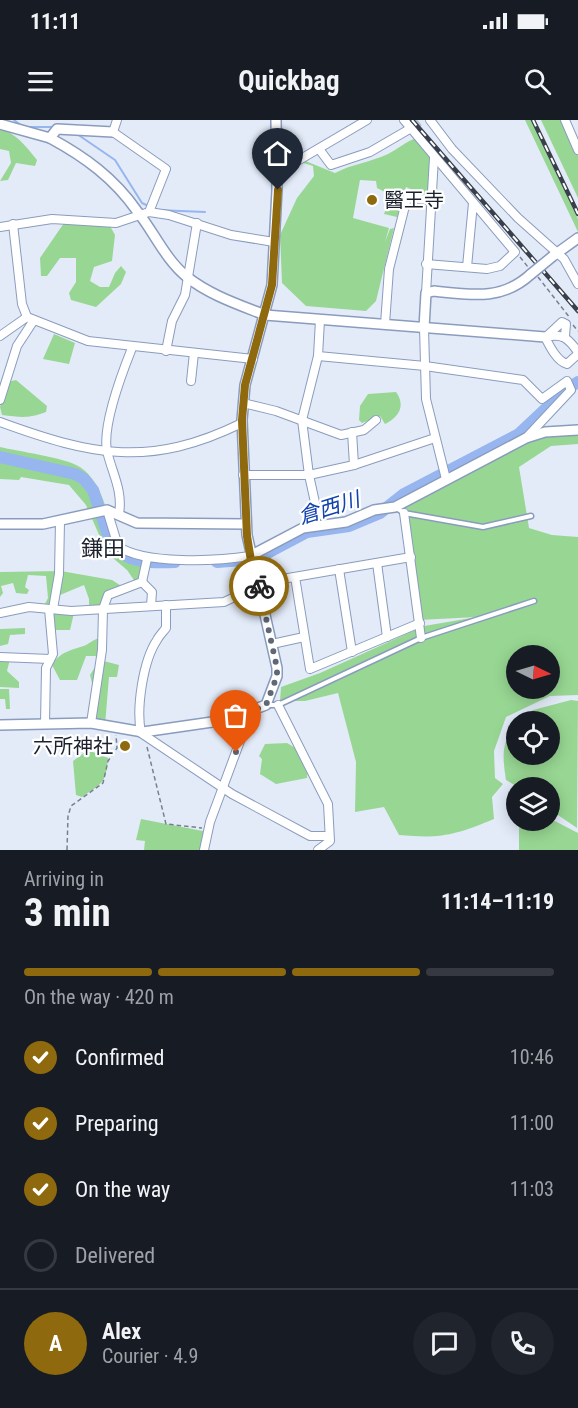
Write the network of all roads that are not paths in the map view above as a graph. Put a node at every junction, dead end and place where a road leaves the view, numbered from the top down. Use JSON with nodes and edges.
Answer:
{"nodes":[{"id":1,"x":117,"y":120,"type":"edge"},
{"id":2,"x":276,"y":120,"type":"edge"},
{"id":3,"x":367,"y":120,"type":"edge"},
{"id":4,"x":404,"y":120,"type":"edge"},
{"id":5,"x":566,"y":120,"type":"edge"},
{"id":6,"x":434,"y":122,"type":"edge"},
{"id":7,"x":0,"y":124,"type":"edge"},
{"id":8,"x":412,"y":128,"type":"junction"},
{"id":9,"x":113,"y":132,"type":"junction"},
{"id":10,"x":50,"y":138,"type":"junction"},
{"id":11,"x":319,"y":149,"type":"junction"},
{"id":12,"x":578,"y":150,"type":"edge"},
{"id":13,"x":434,"y":158,"type":"junction"},
{"id":14,"x":277,"y":173,"type":"junction"},
{"id":15,"x":431,"y":200,"type":"junction"},
{"id":16,"x":473,"y":203,"type":"junction"},
{"id":17,"x":145,"y":214,"type":"junction"},
{"id":18,"x":197,"y":223,"type":"junction"},
{"id":19,"x":13,"y":224,"type":"junction"},
{"id":20,"x":0,"y":226,"type":"edge"},
{"id":21,"x":578,"y":238,"type":"edge"},
{"id":22,"x":274,"y":242,"type":"junction"},
{"id":23,"x":554,"y":254,"type":"junction"},
{"id":24,"x":426,"y":264,"type":"junction"},
{"id":25,"x":467,"y":267,"type":"junction"},
{"id":26,"x":189,"y":278,"type":"junction"},
{"id":27,"x":578,"y":284,"type":"edge"},
{"id":28,"x":426,"y":293,"type":"junction"},
{"id":29,"x":264,"y":315,"type":"junction"},
{"id":30,"x":31,"y":319,"type":"junction"},
{"id":31,"x":320,"y":320,"type":"junction"},
{"id":32,"x":385,"y":324,"type":"junction"},
{"id":33,"x":424,"y":328,"type":"junction"},
{"id":34,"x":0,"y":336,"type":"edge"},
{"id":35,"x":566,"y":336,"type":"junction"},
{"id":36,"x":546,"y":337,"type":"junction"},
{"id":37,"x":132,"y":348,"type":"junction"},
{"id":38,"x":166,"y":351,"type":"junction"},
{"id":39,"x":194,"y":353,"type":"junction"},
{"id":40,"x":578,"y":353,"type":"edge"},
{"id":41,"x":318,"y":356,"type":"junction"},
{"id":42,"x":253,"y":359,"type":"junction"},
{"id":43,"x":425,"y":366,"type":"junction"},
{"id":44,"x":191,"y":381,"type":"dead end"},
{"id":45,"x":0,"y":400,"type":"edge"},
{"id":46,"x":243,"y":403,"type":"junction"},
{"id":47,"x":302,"y":420,"type":"junction"},
{"id":48,"x":376,"y":420,"type":"dead end"},
{"id":49,"x":0,"y":422,"type":"edge"},
{"id":50,"x":242,"y":423,"type":"junction"},
{"id":51,"x":578,"y":430,"type":"edge"},
{"id":52,"x":352,"y":432,"type":"junction"},
{"id":53,"x":435,"y":438,"type":"junction"},
{"id":54,"x":526,"y":438,"type":"junction"},
{"id":55,"x":107,"y":452,"type":"junction"},
{"id":56,"x":354,"y":465,"type":"junction"},
{"id":57,"x":243,"y":475,"type":"junction"},
{"id":58,"x":309,"y":476,"type":"junction"},
{"id":59,"x":446,"y":478,"type":"junction"},
{"id":60,"x":395,"y":507,"type":"junction"},
{"id":61,"x":105,"y":510,"type":"junction"},
{"id":62,"x":404,"y":513,"type":"junction"},
{"id":63,"x":119,"y":514,"type":"junction"},
{"id":64,"x":531,"y":516,"type":"dead end"},
{"id":65,"x":60,"y":521,"type":"junction"},
{"id":66,"x":0,"y":524,"type":"edge"},
{"id":67,"x":246,"y":524,"type":"junction"},
{"id":68,"x":303,"y":528,"type":"junction"},
{"id":69,"x":250,"y":556,"type":"junction"},
{"id":70,"x":411,"y":557,"type":"junction"},
{"id":71,"x":147,"y":559,"type":"junction"},
{"id":72,"x":377,"y":563,"type":"junction"},
{"id":73,"x":252,"y":567,"type":"junction"},
{"id":74,"x":339,"y":569,"type":"junction"},
{"id":75,"x":295,"y":577,"type":"junction"},
{"id":76,"x":142,"y":582,"type":"junction"},
{"id":77,"x":259,"y":583,"type":"junction"},
{"id":78,"x":534,"y":601,"type":"dead end"},
{"id":79,"x":166,"y":605,"type":"junction"},
{"id":80,"x":151,"y":606,"type":"junction"},
{"id":81,"x":51,"y":609,"type":"junction"},
{"id":82,"x":103,"y":609,"type":"junction"},
{"id":83,"x":0,"y":614,"type":"edge"},
{"id":84,"x":420,"y":623,"type":"junction"},
{"id":85,"x":304,"y":637,"type":"junction"},
{"id":86,"x":387,"y":637,"type":"junction"},
{"id":87,"x":421,"y":638,"type":"junction"},
{"id":88,"x":272,"y":644,"type":"junction"},
{"id":89,"x":352,"y":652,"type":"junction"},
{"id":90,"x":0,"y":657,"type":"edge"},
{"id":91,"x":50,"y":659,"type":"junction"},
{"id":92,"x":266,"y":705,"type":"junction"},
{"id":93,"x":278,"y":705,"type":"junction"},
{"id":94,"x":245,"y":714,"type":"junction"},
{"id":95,"x":91,"y":723,"type":"junction"},
{"id":96,"x":45,"y":724,"type":"junction"},
{"id":97,"x":0,"y":725,"type":"edge"},
{"id":98,"x":143,"y":735,"type":"junction"},
{"id":99,"x":223,"y":786,"type":"junction"},
{"id":100,"x":329,"y":836,"type":"junction"},
{"id":101,"x":204,"y":850,"type":"edge"},
{"id":102,"x":318,"y":850,"type":"edge"}],
"edges":[{"from":1,"to":9,"type":"street"},
{"from":2,"to":14,"type":"street"},
{"from":3,"to":11,"type":"street"},
{"from":4,"to":8,"type":"street"},
{"from":5,"to":12,"type":"street"},
{"from":6,"to":23,"type":"street"},
{"from":7,"to":10,"type":"street"},
{"from":8,"to":11,"type":"street"},
{"from":8,"to":13,"type":"street"},
{"from":9,"to":10,"type":"street"},
{"from":9,"to":17,"type":"street"},
{"from":10,"to":17,"type":"street"},
{"from":11,"to":14,"type":"street"},
{"from":13,"to":15,"type":"street"},
{"from":13,"to":16,"type":"street"},
{"from":14,"to":22,"type":"street"},
{"from":15,"to":24,"type":"street"},
{"from":15,"to":32,"type":"street"},
{"from":16,"to":25,"type":"street"},
{"from":16,"to":25,"type":"street"},
{"from":17,"to":18,"type":"street"},
{"from":17,"to":19,"type":"street"},
{"from":17,"to":26,"type":"street"},
{"from":18,"to":22,"type":"street"},
{"from":18,"to":26,"type":"street"},
{"from":19,"to":20,"type":"street"},
{"from":19,"to":30,"type":"street"},
{"from":21,"to":23,"type":"street"},
{"from":22,"to":29,"type":"street"},
{"from":23,"to":27,"type":"street"},
{"from":23,"to":28,"type":"street","bridge":true},
{"from":24,"to":25,"type":"street"},
{"from":24,"to":28,"type":"street"},
{"from":26,"to":29,"type":"street"},
{"from":26,"to":38,"type":"street"},
{"from":28,"to":33,"type":"street"},
{"from":29,"to":31,"type":"street"},
{"from":29,"to":42,"type":"street"},
{"from":30,"to":34,"type":"street"},
{"from":30,"to":37,"type":"street"},
{"from":30,"to":45,"type":"street"},
{"from":31,"to":32,"type":"street"},
{"from":31,"to":41,"type":"street"},
{"from":32,"to":33,"type":"street"},
{"from":33,"to":36,"type":"street"},
{"from":33,"to":43,"type":"street"},
{"from":35,"to":36,"type":"street"},
{"from":35,"to":36,"type":"street"},
{"from":35,"to":40,"type":"street"},
{"from":36,"to":40,"type":"street"},
{"from":37,"to":38,"type":"street"},
{"from":37,"to":55,"type":"street"},
{"from":38,"to":39,"type":"street"},
{"from":39,"to":42,"type":"street"},
{"from":39,"to":44,"type":"street"},
{"from":41,"to":43,"type":"street"},
{"from":41,"to":47,"type":"street"},
{"from":42,"to":46,"type":"street"},
{"from":43,"to":53,"type":"street"},
{"from":43,"to":54,"type":"street"},
{"from":46,"to":47,"type":"street"},
{"from":46,"to":50,"type":"street"},
{"from":47,"to":52,"type":"street"},
{"from":47,"to":58,"type":"street"},
{"from":48,"to":52,"type":"street"},
{"from":49,"to":55,"type":"street"},
{"from":50,"to":55,"type":"street"},
{"from":50,"to":57,"type":"street"},
{"from":51,"to":54,"type":"street"},
{"from":52,"to":56,"type":"street"},
{"from":53,"to":56,"type":"street"},
{"from":53,"to":59,"type":"street"},
{"from":54,"to":59,"type":"street"},
{"from":55,"to":63,"type":"street"},
{"from":56,"to":58,"type":"street"},
{"from":57,"to":58,"type":"street"},
{"from":57,"to":67,"type":"street"},
{"from":58,"to":68,"type":"street"},
{"from":59,"to":60,"type":"street"},
{"from":60,"to":62,"type":"lane"},
{"from":60,"to":68,"type":"street"},
{"from":61,"to":63,"type":"street"},
{"from":61,"to":65,"type":"street"},
{"from":61,"to":71,"type":"street"},
{"from":62,"to":64,"type":"lane"},
{"from":62,"to":70,"type":"street"},
{"from":63,"to":67,"type":"street"},
{"from":65,"to":66,"type":"street"},
{"from":65,"to":81,"type":"street"},
{"from":67,"to":69,"type":"street"},
{"from":68,"to":69,"type":"street"},
{"from":69,"to":71,"type":"street"},
{"from":69,"to":73,"type":"street"},
{"from":70,"to":72,"type":"street"},
{"from":70,"to":84,"type":"street"},
{"from":71,"to":76,"type":"street"},
{"from":72,"to":74,"type":"street"},
{"from":72,"to":86,"type":"street"},
{"from":73,"to":77,"type":"street"},
{"from":73,"to":79,"type":"street"},
{"from":74,"to":75,"type":"street"},
{"from":74,"to":89,"type":"street"},
{"from":75,"to":77,"type":"street"},
{"from":75,"to":85,"type":"street"},
{"from":76,"to":80,"type":"street"},
{"from":76,"to":82,"type":"street"},
{"from":77,"to":88,"type":"street"},
{"from":78,"to":87,"type":"lane"},
{"from":79,"to":80,"type":"street"},
{"from":79,"to":98,"type":"street"},
{"from":80,"to":82,"type":"street"},
{"from":81,"to":82,"type":"street"},
{"from":81,"to":83,"type":"street"},
{"from":81,"to":91,"type":"street"},
{"from":82,"to":95,"type":"street"},
{"from":84,"to":86,"type":"street"},
{"from":84,"to":87,"type":"street"},
{"from":85,"to":88,"type":"street"},
{"from":85,"to":89,"type":"street"},
{"from":86,"to":89,"type":"street"},
{"from":87,"to":93,"type":"lane"},
{"from":88,"to":92,"type":"street"},
{"from":90,"to":91,"type":"street"},
{"from":91,"to":96,"type":"street"},
{"from":92,"to":93,"type":"lane"},
{"from":92,"to":94,"type":"street"},
{"from":93,"to":100,"type":"street"},
{"from":94,"to":98,"type":"street"},
{"from":94,"to":99,"type":"street"},
{"from":95,"to":96,"type":"street"},
{"from":95,"to":98,"type":"street"},
{"from":96,"to":97,"type":"street"},
{"from":98,"to":99,"type":"street"},
{"from":99,"to":100,"type":"street"},
{"from":99,"to":101,"type":"street"},
{"from":100,"to":102,"type":"street"}]}
